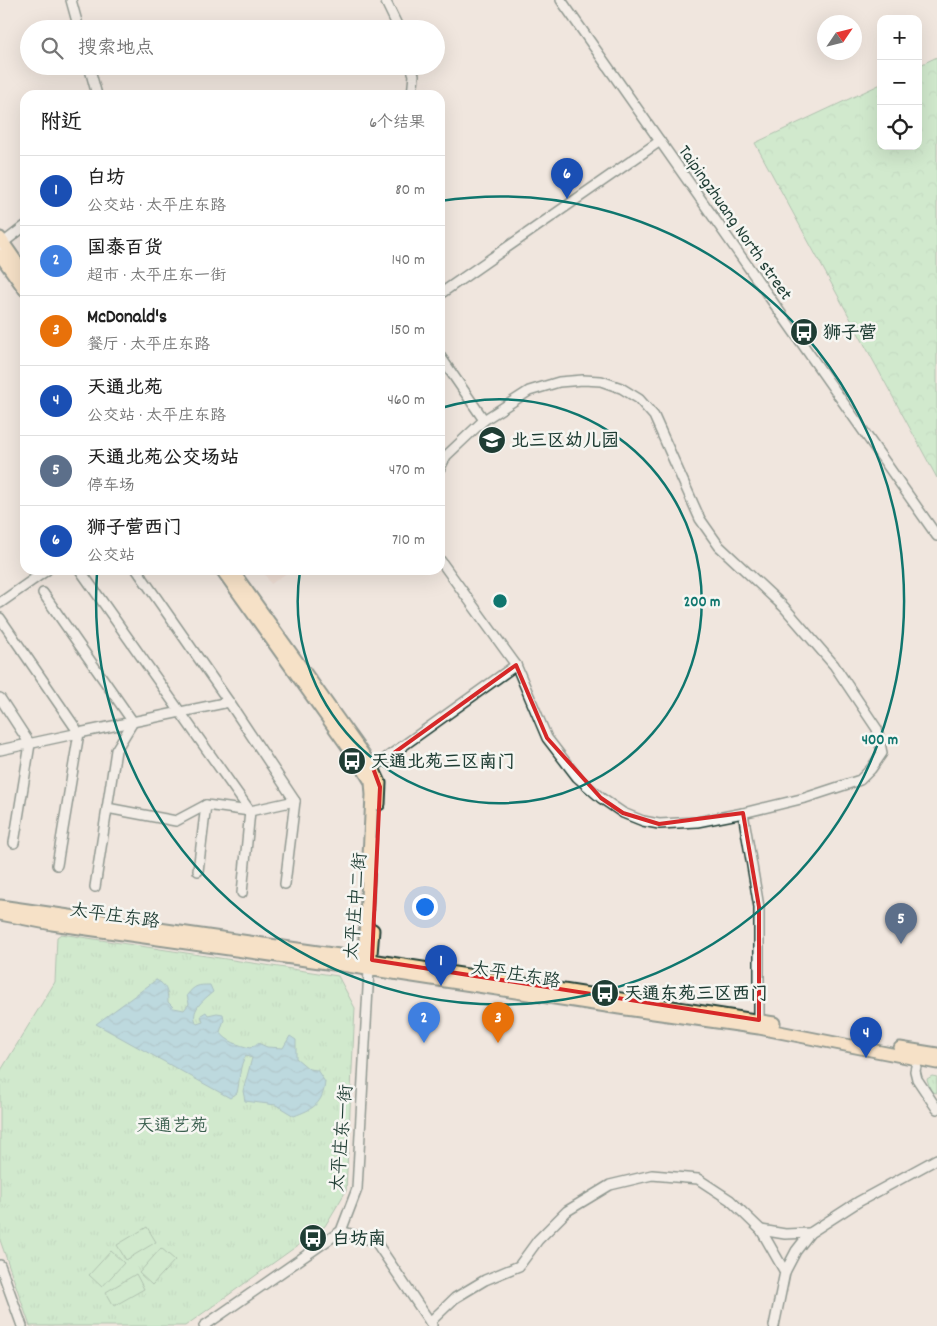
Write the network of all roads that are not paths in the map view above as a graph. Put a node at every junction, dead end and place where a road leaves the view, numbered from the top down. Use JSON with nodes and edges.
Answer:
{"nodes":[{"id":1,"x":71,"y":0,"type":"edge"},
{"id":2,"x":385,"y":0,"type":"edge"},
{"id":3,"x":561,"y":0,"type":"edge"},
{"id":4,"x":77,"y":20,"type":"edge"},
{"id":5,"x":394,"y":20,"type":"edge"},
{"id":6,"x":91,"y":75,"type":"edge"},
{"id":7,"x":414,"y":75,"type":"edge"},
{"id":8,"x":96,"y":90,"type":"edge"},
{"id":9,"x":412,"y":90,"type":"edge"},
{"id":10,"x":660,"y":141,"type":"junction"},
{"id":11,"x":20,"y":229,"type":"edge"},
{"id":12,"x":2,"y":240,"type":"edge"},
{"id":13,"x":0,"y":256,"type":"edge"},
{"id":14,"x":20,"y":267,"type":"edge"},
{"id":15,"x":20,"y":283,"type":"edge"},
{"id":16,"x":445,"y":291,"type":"edge"},
{"id":17,"x":445,"y":363,"type":"edge"},
{"id":18,"x":484,"y":420,"type":"junction"},
{"id":19,"x":445,"y":458,"type":"edge"},
{"id":20,"x":937,"y":536,"type":"edge"},
{"id":21,"x":445,"y":567,"type":"edge"},
{"id":22,"x":40,"y":575,"type":"edge"},
{"id":23,"x":83,"y":575,"type":"edge"},
{"id":24,"x":140,"y":575,"type":"edge"},
{"id":25,"x":226,"y":575,"type":"edge"},
{"id":26,"x":235,"y":575,"type":"edge"},
{"id":27,"x":43,"y":593,"type":"dead end"},
{"id":28,"x":0,"y":603,"type":"edge"},
{"id":29,"x":0,"y":618,"type":"edge"},
{"id":30,"x":516,"y":665,"type":"junction"},
{"id":31,"x":0,"y":698,"type":"edge"},
{"id":32,"x":229,"y":702,"type":"junction"},
{"id":33,"x":179,"y":713,"type":"junction"},
{"id":34,"x":133,"y":722,"type":"junction"},
{"id":35,"x":79,"y":733,"type":"junction"},
{"id":36,"x":30,"y":744,"type":"junction"},
{"id":37,"x":0,"y":750,"type":"edge"},
{"id":38,"x":370,"y":770,"type":"junction"},
{"id":39,"x":295,"y":801,"type":"junction"},
{"id":40,"x":206,"y":805,"type":"junction"},
{"id":41,"x":106,"y":808,"type":"junction"},
{"id":42,"x":250,"y":811,"type":"junction"},
{"id":43,"x":743,"y":813,"type":"junction"},
{"id":44,"x":14,"y":843,"type":"dead end"},
{"id":45,"x":57,"y":865,"type":"dead end"},
{"id":46,"x":198,"y":872,"type":"dead end"},
{"id":47,"x":285,"y":884,"type":"dead end"},
{"id":48,"x":94,"y":887,"type":"dead end"},
{"id":49,"x":242,"y":893,"type":"dead end"},
{"id":50,"x":0,"y":906,"type":"edge"},
{"id":51,"x":0,"y":914,"type":"edge"},
{"id":52,"x":368,"y":963,"type":"junction"},
{"id":53,"x":759,"y":1024,"type":"junction"},
{"id":54,"x":937,"y":1054,"type":"edge"},
{"id":55,"x":919,"y":1055,"type":"junction"},
{"id":56,"x":937,"y":1062,"type":"edge"},
{"id":57,"x":937,"y":1109,"type":"edge"},
{"id":58,"x":937,"y":1159,"type":"edge"},
{"id":59,"x":761,"y":1230,"type":"junction"},
{"id":60,"x":341,"y":1231,"type":"junction"},
{"id":61,"x":810,"y":1233,"type":"junction"},
{"id":62,"x":0,"y":1265,"type":"edge"},
{"id":63,"x":785,"y":1272,"type":"junction"},
{"id":64,"x":431,"y":1324,"type":"edge"},
{"id":65,"x":22,"y":1326,"type":"edge"},
{"id":66,"x":204,"y":1326,"type":"edge"},
{"id":67,"x":774,"y":1326,"type":"edge"}],
"edges":[{"from":1,"to":4,"type":"street"},
{"from":2,"to":5,"type":"street"},
{"from":3,"to":10,"type":"street","name":"Taipingzhuang North street"},
{"from":6,"to":8,"type":"street"},
{"from":7,"to":9,"type":"street"},
{"from":10,"to":16,"type":"street"},
{"from":10,"to":20,"type":"street","name":"Taipingzhuang North street"},
{"from":11,"to":12,"type":"street"},
{"from":12,"to":13,"type":"street"},
{"from":12,"to":14,"type":"main road"},
{"from":13,"to":15,"type":"main road"},
{"from":17,"to":18,"type":"street"},
{"from":18,"to":19,"type":"street"},
{"from":18,"to":43,"type":"street"},
{"from":21,"to":30,"type":"street"},
{"from":22,"to":28,"type":"street"},
{"from":23,"to":33,"type":"street"},
{"from":24,"to":32,"type":"street"},
{"from":25,"to":38,"type":"main road","name":"太平庄中二街"},
{"from":26,"to":38,"type":"main road","name":"太平庄中二街"},
{"from":27,"to":34,"type":"street"},
{"from":29,"to":35,"type":"street"},
{"from":30,"to":38,"type":"street"},
{"from":30,"to":43,"type":"street"},
{"from":31,"to":36,"type":"street"},
{"from":32,"to":33,"type":"street"},
{"from":32,"to":39,"type":"street"},
{"from":33,"to":34,"type":"street"},
{"from":33,"to":42,"type":"street"},
{"from":34,"to":35,"type":"street"},
{"from":34,"to":41,"type":"street"},
{"from":35,"to":36,"type":"street"},
{"from":35,"to":45,"type":"street"},
{"from":36,"to":37,"type":"street"},
{"from":36,"to":44,"type":"street"},
{"from":38,"to":52,"type":"main road","name":"太平庄中二街"},
{"from":39,"to":42,"type":"street"},
{"from":39,"to":47,"type":"street"},
{"from":40,"to":41,"type":"street"},
{"from":40,"to":42,"type":"street"},
{"from":40,"to":46,"type":"street"},
{"from":41,"to":48,"type":"street"},
{"from":42,"to":49,"type":"street"},
{"from":43,"to":53,"type":"street"},
{"from":50,"to":52,"type":"main road","name":"太平庄东路"},
{"from":51,"to":52,"type":"main road","name":"太平庄东路"},
{"from":52,"to":53,"type":"main road","name":"太平庄东路"},
{"from":52,"to":60,"type":"street","name":"太平庄东一街"},
{"from":53,"to":55,"type":"main road","name":"太平庄东路"},
{"from":54,"to":55,"type":"main road","name":"太平庄东路"},
{"from":55,"to":56,"type":"main road","name":"太平庄东路"},
{"from":55,"to":57,"type":"street"},
{"from":58,"to":61,"type":"street"},
{"from":59,"to":61,"type":"street"},
{"from":59,"to":63,"type":"street"},
{"from":59,"to":64,"type":"street"},
{"from":60,"to":64,"type":"street"},
{"from":60,"to":66,"type":"street"},
{"from":61,"to":63,"type":"street"},
{"from":62,"to":65,"type":"street"},
{"from":63,"to":67,"type":"street"}]}
